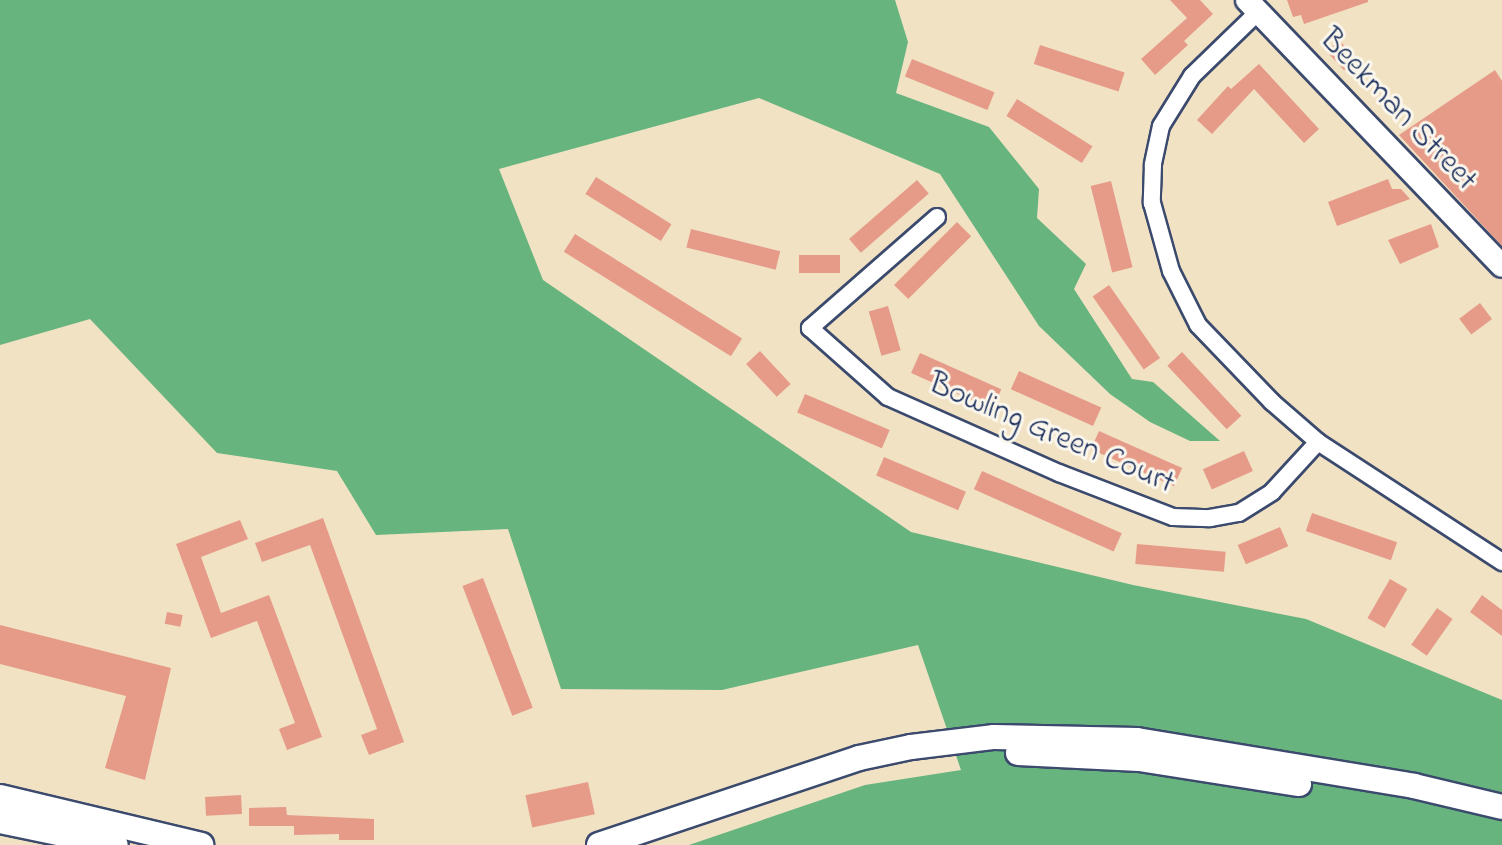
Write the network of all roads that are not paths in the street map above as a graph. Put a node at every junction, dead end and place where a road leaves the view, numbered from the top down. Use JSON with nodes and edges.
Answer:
{"nodes":[{"id":1,"x":1252,"y":6,"type":"edge"},
{"id":2,"x":937,"y":217,"type":"dead end"},
{"id":3,"x":1502,"y":266,"type":"edge"},
{"id":4,"x":1318,"y":442,"type":"junction"},
{"id":5,"x":1502,"y":562,"type":"edge"},
{"id":6,"x":0,"y":797,"type":"edge"},
{"id":7,"x":1502,"y":807,"type":"edge"},
{"id":8,"x":0,"y":821,"type":"edge"},
{"id":9,"x":1502,"y":822,"type":"edge"},
{"id":10,"x":116,"y":845,"type":"edge"},
{"id":11,"x":201,"y":845,"type":"edge"},
{"id":12,"x":599,"y":845,"type":"edge"},
{"id":13,"x":650,"y":845,"type":"edge"}],
"edges":[{"from":1,"to":3,"type":"main road","name":"Beekman Street"},
{"from":1,"to":4,"type":"street"},
{"from":2,"to":4,"type":"street","name":"Bowling Green Court"},
{"from":4,"to":5,"type":"street"},
{"from":6,"to":11,"type":"main road"},
{"from":7,"to":12,"type":"main road"},
{"from":8,"to":10,"type":"main road"},
{"from":9,"to":13,"type":"main road"}]}
